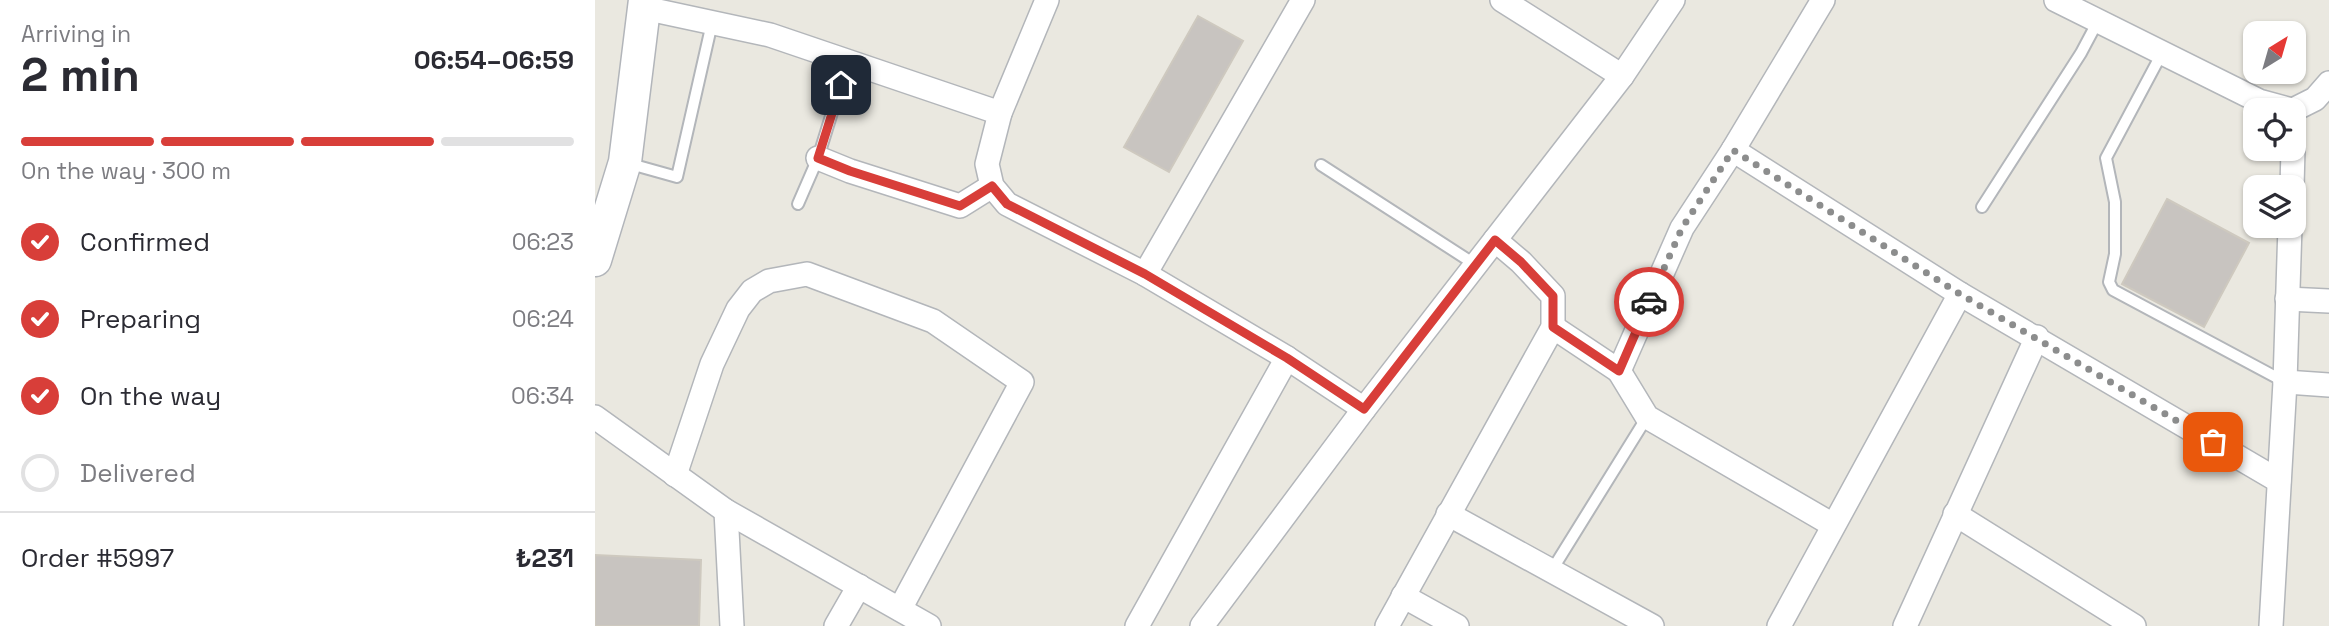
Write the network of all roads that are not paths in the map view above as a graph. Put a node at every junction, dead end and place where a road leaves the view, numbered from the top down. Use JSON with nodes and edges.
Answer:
{"nodes":[{"id":1,"x":1047,"y":0,"type":"edge"},
{"id":2,"x":1303,"y":0,"type":"edge"},
{"id":3,"x":1502,"y":0,"type":"edge"},
{"id":4,"x":1673,"y":0,"type":"edge"},
{"id":5,"x":1823,"y":0,"type":"edge"},
{"id":6,"x":2056,"y":0,"type":"edge"},
{"id":7,"x":644,"y":4,"type":"edge"},
{"id":8,"x":2098,"y":21,"type":"junction"},
{"id":9,"x":712,"y":23,"type":"junction"},
{"id":10,"x":2162,"y":53,"type":"junction"},
{"id":11,"x":848,"y":61,"type":"junction"},
{"id":12,"x":1622,"y":76,"type":"junction"},
{"id":13,"x":2329,"y":83,"type":"edge"},
{"id":14,"x":2251,"y":98,"type":"edge"},
{"id":15,"x":2306,"y":104,"type":"edge"},
{"id":16,"x":1000,"y":113,"type":"junction"},
{"id":17,"x":1733,"y":150,"type":"junction"},
{"id":18,"x":818,"y":158,"type":"junction"},
{"id":19,"x":625,"y":162,"type":"junction"},
{"id":20,"x":1321,"y":165,"type":"dead end"},
{"id":21,"x":992,"y":186,"type":"junction"},
{"id":22,"x":798,"y":204,"type":"dead end"},
{"id":23,"x":1982,"y":207,"type":"dead end"},
{"id":24,"x":2290,"y":238,"type":"edge"},
{"id":25,"x":1495,"y":240,"type":"junction"},
{"id":26,"x":595,"y":260,"type":"edge"},
{"id":27,"x":1476,"y":265,"type":"junction"},
{"id":28,"x":1145,"y":274,"type":"junction"},
{"id":29,"x":1960,"y":294,"type":"junction"},
{"id":30,"x":2287,"y":299,"type":"junction"},
{"id":31,"x":2329,"y":302,"type":"edge"},
{"id":32,"x":1553,"y":327,"type":"junction"},
{"id":33,"x":2037,"y":337,"type":"junction"},
{"id":34,"x":1287,"y":358,"type":"junction"},
{"id":35,"x":1619,"y":371,"type":"junction"},
{"id":36,"x":2285,"y":382,"type":"junction"},
{"id":37,"x":2329,"y":385,"type":"edge"},
{"id":38,"x":1364,"y":409,"type":"junction"},
{"id":39,"x":595,"y":417,"type":"edge"},
{"id":40,"x":1647,"y":417,"type":"junction"},
{"id":41,"x":675,"y":475,"type":"junction"},
{"id":42,"x":2279,"y":481,"type":"junction"},
{"id":43,"x":726,"y":512,"type":"junction"},
{"id":44,"x":1448,"y":514,"type":"junction"},
{"id":45,"x":1955,"y":514,"type":"junction"},
{"id":46,"x":1833,"y":525,"type":"junction"},
{"id":47,"x":1552,"y":570,"type":"junction"},
{"id":48,"x":859,"y":586,"type":"junction"},
{"id":49,"x":1403,"y":596,"type":"junction"},
{"id":50,"x":899,"y":609,"type":"junction"},
{"id":51,"x":731,"y":626,"type":"edge"},
{"id":52,"x":836,"y":626,"type":"edge"},
{"id":53,"x":929,"y":626,"type":"edge"},
{"id":54,"x":1136,"y":626,"type":"edge"},
{"id":55,"x":1202,"y":626,"type":"edge"},
{"id":56,"x":1387,"y":626,"type":"edge"},
{"id":57,"x":1457,"y":626,"type":"edge"},
{"id":58,"x":1652,"y":626,"type":"edge"},
{"id":59,"x":1779,"y":626,"type":"edge"},
{"id":60,"x":1905,"y":626,"type":"edge"},
{"id":61,"x":2134,"y":626,"type":"edge"},
{"id":62,"x":2270,"y":626,"type":"edge"}],
"edges":[{"from":1,"to":16,"type":"street"},
{"from":2,"to":28,"type":"street"},
{"from":3,"to":12,"type":"street"},
{"from":4,"to":12,"type":"street"},
{"from":5,"to":17,"type":"street"},
{"from":6,"to":8,"type":"street"},
{"from":7,"to":9,"type":"street"},
{"from":7,"to":19,"type":"street"},
{"from":8,"to":10,"type":"street"},
{"from":8,"to":23,"type":"lane"},
{"from":9,"to":11,"type":"street"},
{"from":9,"to":19,"type":"lane"},
{"from":10,"to":14,"type":"street"},
{"from":10,"to":36,"type":"lane"},
{"from":11,"to":16,"type":"street"},
{"from":11,"to":18,"type":"lane"},
{"from":12,"to":25,"type":"street"},
{"from":13,"to":15,"type":"street"},
{"from":16,"to":21,"type":"street"},
{"from":17,"to":29,"type":"street"},
{"from":17,"to":35,"type":"street"},
{"from":18,"to":21,"type":"street"},
{"from":18,"to":22,"type":"lane"},
{"from":19,"to":26,"type":"street"},
{"from":20,"to":27,"type":"lane"},
{"from":21,"to":28,"type":"street"},
{"from":24,"to":30,"type":"street"},
{"from":25,"to":27,"type":"street"},
{"from":25,"to":32,"type":"street"},
{"from":27,"to":38,"type":"street"},
{"from":28,"to":34,"type":"street"},
{"from":29,"to":33,"type":"street"},
{"from":29,"to":46,"type":"street"},
{"from":30,"to":31,"type":"street"},
{"from":30,"to":36,"type":"street"},
{"from":32,"to":35,"type":"street"},
{"from":32,"to":44,"type":"street"},
{"from":33,"to":42,"type":"street"},
{"from":33,"to":45,"type":"street"},
{"from":34,"to":38,"type":"street"},
{"from":34,"to":54,"type":"street"},
{"from":35,"to":40,"type":"street"},
{"from":36,"to":37,"type":"street"},
{"from":36,"to":42,"type":"street"},
{"from":38,"to":55,"type":"street"},
{"from":39,"to":41,"type":"street"},
{"from":40,"to":46,"type":"street"},
{"from":40,"to":47,"type":"lane"},
{"from":41,"to":43,"type":"street"},
{"from":41,"to":50,"type":"street"},
{"from":42,"to":62,"type":"street"},
{"from":43,"to":48,"type":"street"},
{"from":43,"to":51,"type":"street"},
{"from":44,"to":47,"type":"street"},
{"from":44,"to":49,"type":"street"},
{"from":45,"to":60,"type":"street"},
{"from":45,"to":61,"type":"street"},
{"from":46,"to":59,"type":"street"},
{"from":47,"to":58,"type":"street"},
{"from":48,"to":50,"type":"street"},
{"from":48,"to":52,"type":"street"},
{"from":49,"to":56,"type":"street"},
{"from":49,"to":57,"type":"street"},
{"from":50,"to":53,"type":"street"}]}
